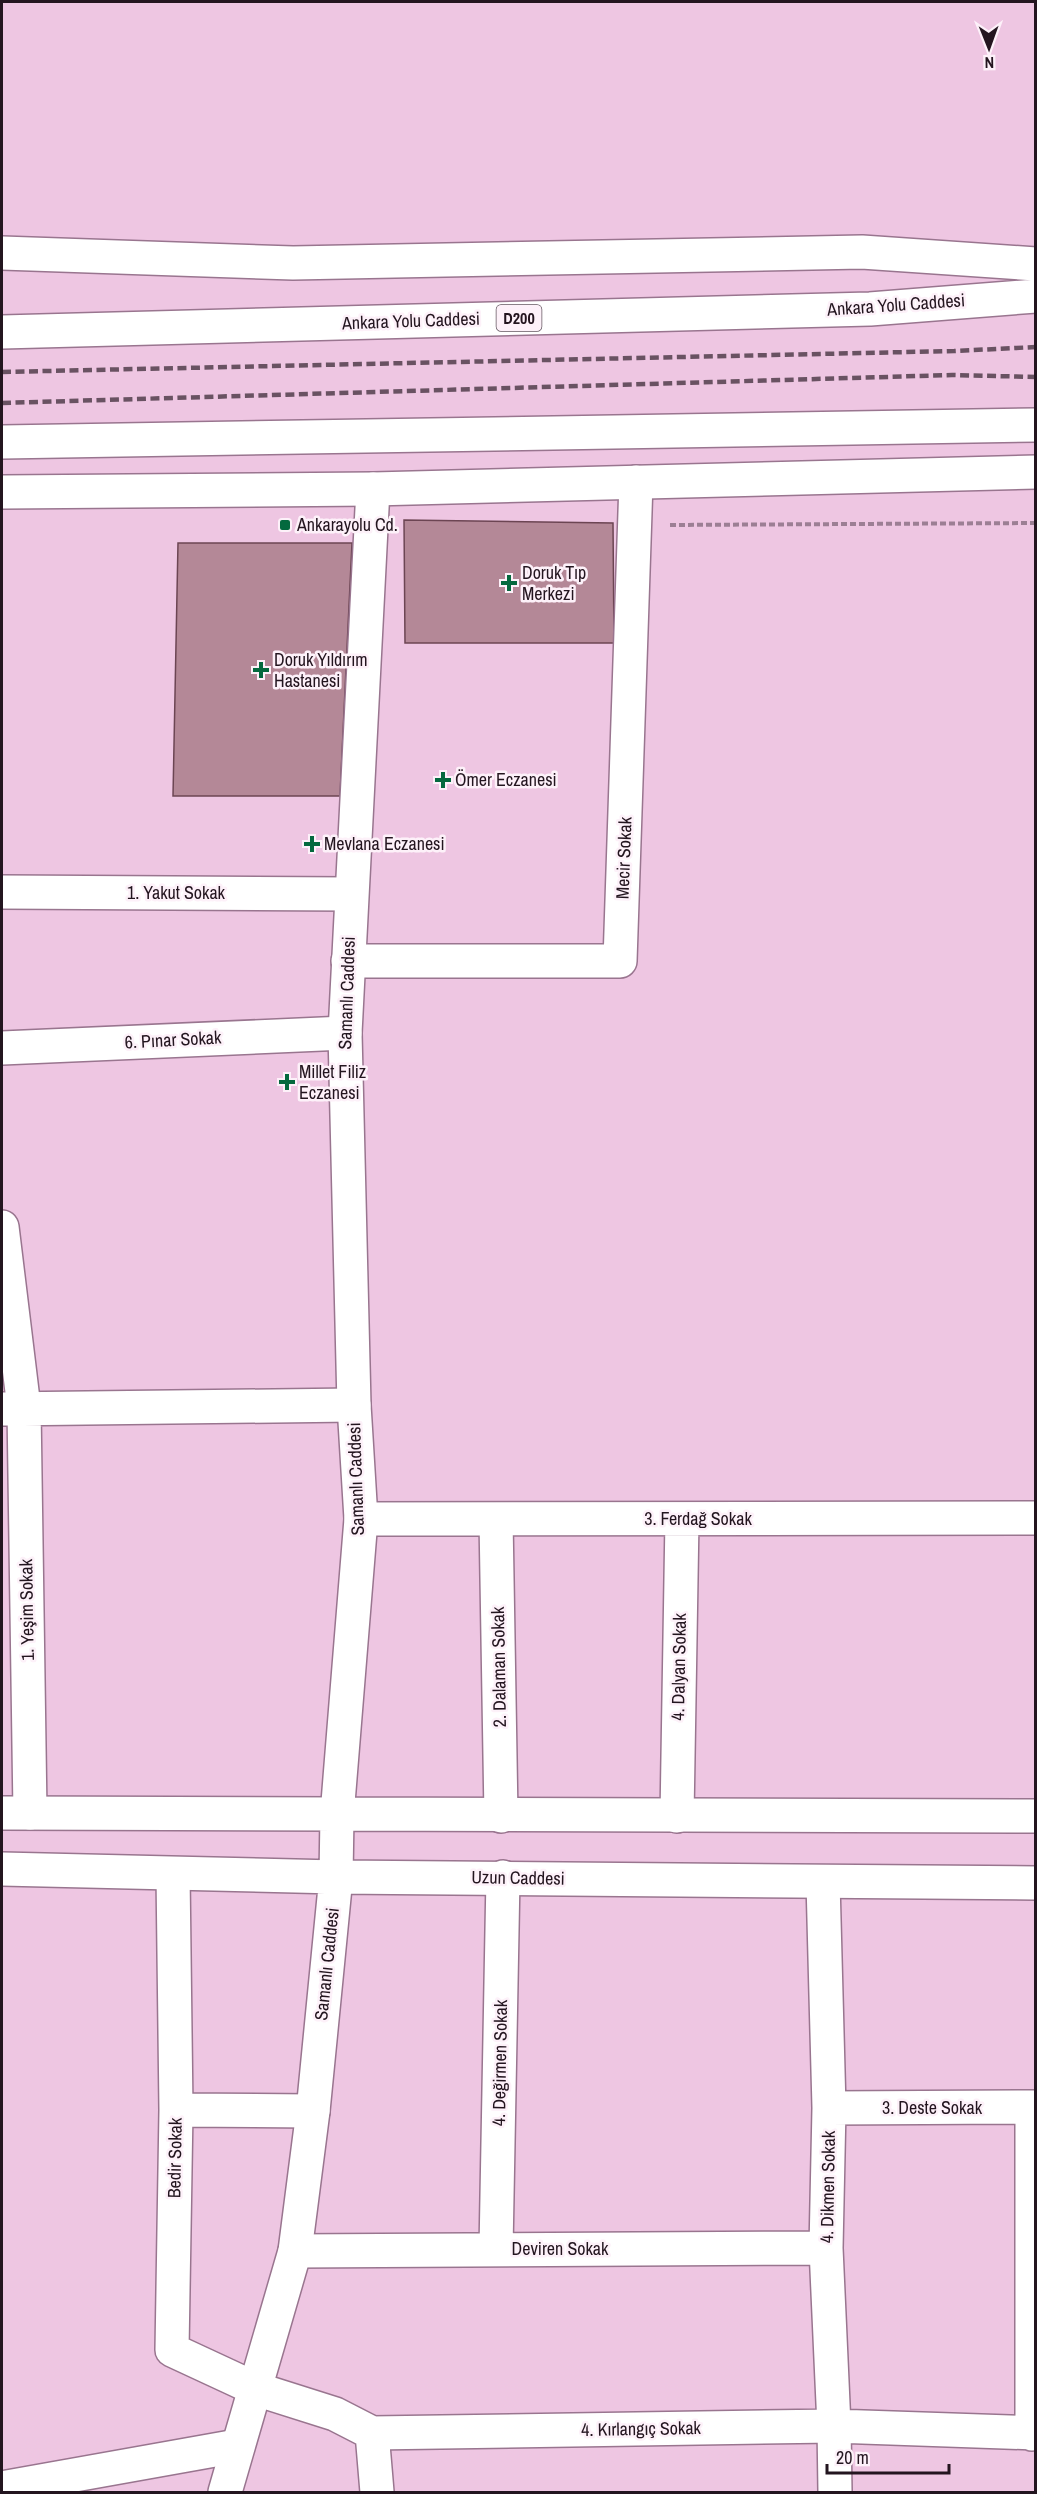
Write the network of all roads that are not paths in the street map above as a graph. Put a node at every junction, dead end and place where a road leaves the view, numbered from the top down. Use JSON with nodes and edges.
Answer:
{"nodes":[{"id":1,"x":2,"y":253,"type":"edge"},
{"id":2,"x":293,"y":263,"type":"junction"},
{"id":3,"x":1035,"y":264,"type":"edge"},
{"id":4,"x":2,"y":273,"type":"edge"},
{"id":5,"x":1035,"y":296,"type":"edge"},
{"id":6,"x":2,"y":332,"type":"edge"},
{"id":7,"x":1035,"y":425,"type":"edge"},
{"id":8,"x":2,"y":442,"type":"edge"},
{"id":9,"x":1035,"y":472,"type":"edge"},
{"id":10,"x":636,"y":482,"type":"junction"},
{"id":11,"x":373,"y":489,"type":"junction"},
{"id":12,"x":2,"y":492,"type":"edge"},
{"id":13,"x":2,"y":892,"type":"edge"},
{"id":14,"x":351,"y":894,"type":"junction"},
{"id":15,"x":348,"y":961,"type":"junction"},
{"id":16,"x":345,"y":1033,"type":"junction"},
{"id":17,"x":2,"y":1048,"type":"edge"},
{"id":18,"x":2,"y":1227,"type":"edge"},
{"id":19,"x":354,"y":1406,"type":"junction"},
{"id":20,"x":13,"y":1408,"type":"edge"},
{"id":21,"x":1035,"y":1518,"type":"edge"},
{"id":22,"x":361,"y":1519,"type":"junction"},
{"id":23,"x":496,"y":1519,"type":"junction"},
{"id":24,"x":682,"y":1519,"type":"junction"},
{"id":25,"x":16,"y":1813,"type":"edge"},
{"id":26,"x":337,"y":1815,"type":"junction"},
{"id":27,"x":501,"y":1816,"type":"junction"},
{"id":28,"x":677,"y":1816,"type":"junction"},
{"id":29,"x":1035,"y":1816,"type":"edge"},
{"id":30,"x":2,"y":1869,"type":"edge"},
{"id":31,"x":173,"y":1874,"type":"junction"},
{"id":32,"x":336,"y":1877,"type":"junction"},
{"id":33,"x":503,"y":1877,"type":"junction"},
{"id":34,"x":823,"y":1882,"type":"junction"},
{"id":35,"x":1035,"y":1883,"type":"edge"},
{"id":36,"x":1034,"y":2107,"type":"edge"},
{"id":37,"x":829,"y":2109,"type":"junction"},
{"id":38,"x":176,"y":2110,"type":"junction"},
{"id":39,"x":313,"y":2111,"type":"junction"},
{"id":40,"x":826,"y":2248,"type":"junction"},
{"id":41,"x":496,"y":2249,"type":"junction"},
{"id":42,"x":295,"y":2251,"type":"junction"},
{"id":43,"x":255,"y":2389,"type":"junction"},
{"id":44,"x":834,"y":2426,"type":"junction"},
{"id":45,"x":372,"y":2433,"type":"junction"},
{"id":46,"x":1034,"y":2434,"type":"edge"},
{"id":47,"x":237,"y":2446,"type":"junction"},
{"id":48,"x":2,"y":2488,"type":"edge"},
{"id":49,"x":225,"y":2493,"type":"edge"},
{"id":50,"x":377,"y":2493,"type":"edge"},
{"id":51,"x":835,"y":2493,"type":"edge"}],
"edges":[{"from":1,"to":2,"type":"main road"},
{"from":2,"to":3,"type":"main road"},
{"from":2,"to":4,"type":"main road"},
{"from":5,"to":6,"type":"main road","name":"Ankara Yolu Caddesi","number":"D200"},
{"from":7,"to":8,"type":"main road"},
{"from":9,"to":10,"type":"main road"},
{"from":10,"to":11,"type":"main road"},
{"from":10,"to":15,"type":"main road","name":"Mecir Sokak"},
{"from":11,"to":12,"type":"main road"},
{"from":11,"to":14,"type":"main road","name":"Samanlı Caddesi"},
{"from":13,"to":14,"type":"main road","name":"1. Yakut Sokak"},
{"from":14,"to":15,"type":"main road","name":"Samanlı Caddesi"},
{"from":15,"to":16,"type":"main road","name":"Samanlı Caddesi"},
{"from":16,"to":17,"type":"main road","name":"6. Pınar Sokak"},
{"from":16,"to":19,"type":"main road","name":"Samanlı Caddesi"},
{"from":18,"to":20,"type":"main road","name":"1. Yeşim Sokak"},
{"from":19,"to":20,"type":"main road"},
{"from":19,"to":22,"type":"main road","name":"Samanlı Caddesi"},
{"from":20,"to":25,"type":"main road","name":"1. Yeşim Sokak"},
{"from":21,"to":24,"type":"main road","name":"3. Ferdağ Sokak"},
{"from":22,"to":23,"type":"main road","name":"3. Ferdağ Sokak"},
{"from":22,"to":26,"type":"main road","name":"Samanlı Caddesi"},
{"from":23,"to":24,"type":"main road","name":"3. Ferdağ Sokak"},
{"from":23,"to":27,"type":"main road","name":"2. Dalaman Sokak"},
{"from":24,"to":28,"type":"main road","name":"4. Dalyan Sokak"},
{"from":25,"to":26,"type":"main road"},
{"from":26,"to":27,"type":"main road"},
{"from":26,"to":32,"type":"main road","name":"Samanlı Caddesi"},
{"from":27,"to":28,"type":"main road"},
{"from":28,"to":29,"type":"main road"},
{"from":30,"to":31,"type":"main road","name":"Uzun Caddesi"},
{"from":31,"to":32,"type":"main road","name":"Uzun Caddesi"},
{"from":31,"to":38,"type":"main road","name":"Bedir Sokak"},
{"from":32,"to":33,"type":"main road","name":"Uzun Caddesi"},
{"from":32,"to":39,"type":"main road","name":"Samanlı Caddesi"},
{"from":33,"to":34,"type":"main road","name":"Uzun Caddesi"},
{"from":33,"to":41,"type":"main road","name":"4. Değirmen Sokak"},
{"from":34,"to":35,"type":"main road","name":"Uzun Caddesi"},
{"from":34,"to":37,"type":"main road","name":"4. Dikmen Sokak"},
{"from":36,"to":37,"type":"main road","name":"3. Deste Sokak"},
{"from":36,"to":46,"type":"main road"},
{"from":37,"to":40,"type":"main road","name":"4. Dikmen Sokak"},
{"from":38,"to":39,"type":"main road"},
{"from":38,"to":43,"type":"main road","name":"Bedir Sokak"},
{"from":39,"to":42,"type":"main road","name":"Samanlı Caddesi"},
{"from":40,"to":41,"type":"main road","name":"Deviren Sokak"},
{"from":40,"to":44,"type":"main road","name":"4. Dikmen Sokak"},
{"from":41,"to":42,"type":"main road","name":"Deviren Sokak"},
{"from":42,"to":43,"type":"main road","name":"Samanlı Caddesi"},
{"from":43,"to":45,"type":"main road","name":"4. Kırlangıç Sokak"},
{"from":43,"to":47,"type":"main road","name":"Samanlı Caddesi"},
{"from":44,"to":45,"type":"main road","name":"4. Kırlangıç Sokak"},
{"from":44,"to":46,"type":"main road","name":"4. Kırlangıç Sokak"},
{"from":44,"to":51,"type":"main road","name":"4. Dikmen Sokak"},
{"from":45,"to":50,"type":"main road"},
{"from":47,"to":48,"type":"main road"},
{"from":47,"to":49,"type":"main road","name":"Samanlı Caddesi"}]}
